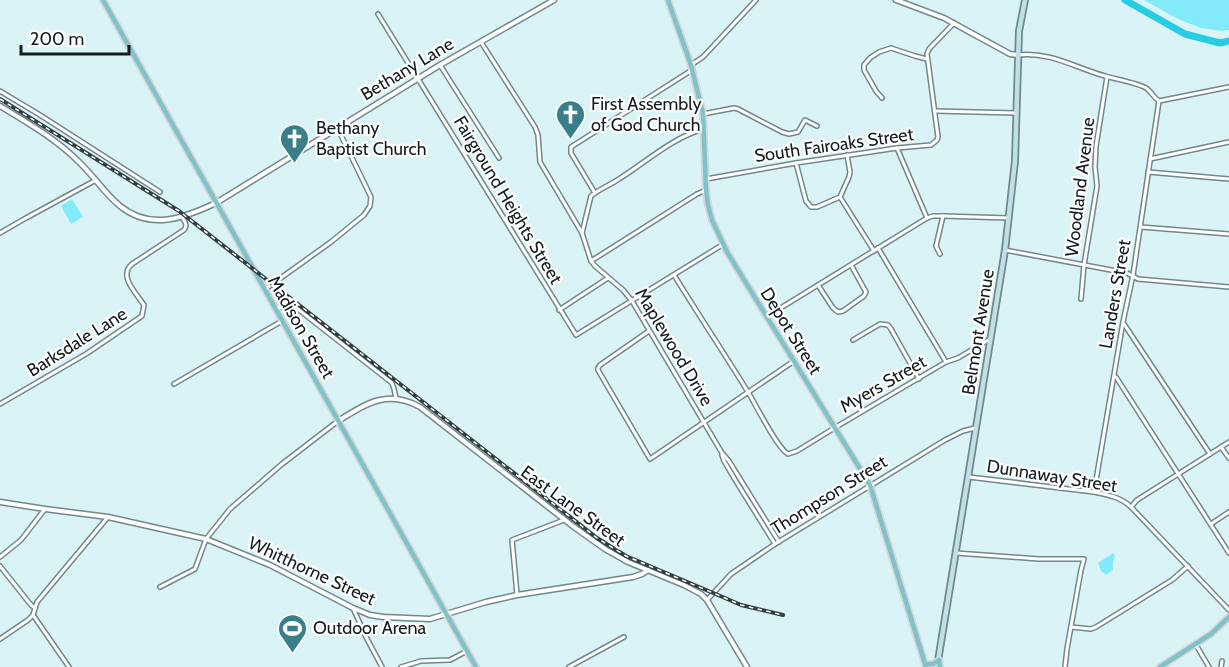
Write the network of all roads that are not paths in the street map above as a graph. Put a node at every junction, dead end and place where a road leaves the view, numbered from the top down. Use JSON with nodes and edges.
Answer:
{"nodes":[{"id":1,"x":103,"y":0,"type":"edge"},
{"id":2,"x":554,"y":0,"type":"edge"},
{"id":3,"x":668,"y":0,"type":"edge"},
{"id":4,"x":756,"y":0,"type":"edge"},
{"id":5,"x":896,"y":0,"type":"edge"},
{"id":6,"x":1025,"y":0,"type":"edge"},
{"id":7,"x":378,"y":14,"type":"dead end"},
{"id":8,"x":954,"y":23,"type":"junction"},
{"id":9,"x":480,"y":41,"type":"junction"},
{"id":10,"x":1018,"y":55,"type":"junction"},
{"id":11,"x":927,"y":59,"type":"junction"},
{"id":12,"x":440,"y":64,"type":"junction"},
{"id":13,"x":692,"y":67,"type":"junction"},
{"id":14,"x":1107,"y":77,"type":"junction"},
{"id":15,"x":417,"y":78,"type":"junction"},
{"id":16,"x":1229,"y":87,"type":"edge"},
{"id":17,"x":0,"y":91,"type":"edge"},
{"id":18,"x":882,"y":98,"type":"dead end"},
{"id":19,"x":1159,"y":101,"type":"junction"},
{"id":20,"x":0,"y":106,"type":"edge"},
{"id":21,"x":935,"y":111,"type":"junction"},
{"id":22,"x":1016,"y":113,"type":"junction"},
{"id":23,"x":703,"y":114,"type":"junction"},
{"id":24,"x":817,"y":126,"type":"dead end"},
{"id":25,"x":337,"y":127,"type":"junction"},
{"id":26,"x":703,"y":129,"type":"junction"},
{"id":27,"x":1229,"y":142,"type":"edge"},
{"id":28,"x":897,"y":148,"type":"junction"},
{"id":29,"x":847,"y":155,"type":"junction"},
{"id":30,"x":499,"y":158,"type":"dead end"},
{"id":31,"x":1150,"y":159,"type":"junction"},
{"id":32,"x":796,"y":163,"type":"junction"},
{"id":33,"x":1148,"y":172,"type":"junction"},
{"id":34,"x":706,"y":179,"type":"junction"},
{"id":35,"x":1229,"y":179,"type":"edge"},
{"id":36,"x":96,"y":180,"type":"junction"},
{"id":37,"x":706,"y":190,"type":"junction"},
{"id":38,"x":160,"y":192,"type":"dead end"},
{"id":39,"x":595,"y":193,"type":"junction"},
{"id":40,"x":840,"y":197,"type":"junction"},
{"id":41,"x":216,"y":203,"type":"junction"},
{"id":42,"x":943,"y":216,"type":"junction"},
{"id":43,"x":182,"y":217,"type":"junction"},
{"id":44,"x":1009,"y":218,"type":"junction"},
{"id":45,"x":927,"y":219,"type":"junction"},
{"id":46,"x":1140,"y":227,"type":"junction"},
{"id":47,"x":0,"y":233,"type":"edge"},
{"id":48,"x":582,"y":233,"type":"junction"},
{"id":49,"x":1229,"y":234,"type":"edge"},
{"id":50,"x":722,"y":245,"type":"junction"},
{"id":51,"x":878,"y":248,"type":"junction"},
{"id":52,"x":1005,"y":250,"type":"junction"},
{"id":53,"x":874,"y":251,"type":"junction"},
{"id":54,"x":940,"y":255,"type":"dead end"},
{"id":55,"x":591,"y":261,"type":"junction"},
{"id":56,"x":851,"y":265,"type":"junction"},
{"id":57,"x":1084,"y":265,"type":"junction"},
{"id":58,"x":674,"y":275,"type":"junction"},
{"id":59,"x":1133,"y":275,"type":"junction"},
{"id":60,"x":608,"y":278,"type":"junction"},
{"id":61,"x":818,"y":285,"type":"junction"},
{"id":62,"x":1229,"y":287,"type":"edge"},
{"id":63,"x":264,"y":290,"type":"junction"},
{"id":64,"x":1081,"y":299,"type":"dead end"},
{"id":65,"x":632,"y":301,"type":"junction"},
{"id":66,"x":275,"y":308,"type":"junction"},
{"id":67,"x":559,"y":310,"type":"junction"},
{"id":68,"x":766,"y":317,"type":"junction"},
{"id":69,"x":282,"y":321,"type":"junction"},
{"id":70,"x":1123,"y":322,"type":"junction"},
{"id":71,"x":650,"y":331,"type":"junction"},
{"id":72,"x":992,"y":338,"type":"junction"},
{"id":73,"x":853,"y":340,"type":"dead end"},
{"id":74,"x":794,"y":361,"type":"junction"},
{"id":75,"x":946,"y":362,"type":"junction"},
{"id":76,"x":1115,"y":375,"type":"junction"},
{"id":77,"x":919,"y":379,"type":"junction"},
{"id":78,"x":174,"y":384,"type":"dead end"},
{"id":79,"x":748,"y":392,"type":"junction"},
{"id":80,"x":396,"y":398,"type":"junction"},
{"id":81,"x":0,"y":404,"type":"edge"},
{"id":82,"x":338,"y":421,"type":"junction"},
{"id":83,"x":704,"y":423,"type":"junction"},
{"id":84,"x":836,"y":427,"type":"junction"},
{"id":85,"x":977,"y":428,"type":"junction"},
{"id":86,"x":1229,"y":442,"type":"edge"},
{"id":87,"x":1221,"y":447,"type":"junction"},
{"id":88,"x":1210,"y":453,"type":"junction"},
{"id":89,"x":1229,"y":458,"type":"edge"},
{"id":90,"x":1178,"y":474,"type":"junction"},
{"id":91,"x":969,"y":477,"type":"junction"},
{"id":92,"x":870,"y":485,"type":"junction"},
{"id":93,"x":1094,"y":492,"type":"junction"},
{"id":94,"x":0,"y":502,"type":"edge"},
{"id":95,"x":1131,"y":507,"type":"junction"},
{"id":96,"x":45,"y":509,"type":"junction"},
{"id":97,"x":1229,"y":512,"type":"edge"},
{"id":98,"x":108,"y":517,"type":"junction"},
{"id":99,"x":566,"y":519,"type":"junction"},
{"id":100,"x":1210,"y":525,"type":"junction"},
{"id":101,"x":206,"y":539,"type":"junction"},
{"id":102,"x":777,"y":543,"type":"junction"},
{"id":103,"x":957,"y":553,"type":"junction"},
{"id":104,"x":1229,"y":553,"type":"edge"},
{"id":105,"x":0,"y":557,"type":"edge"},
{"id":106,"x":0,"y":566,"type":"edge"},
{"id":107,"x":1188,"y":566,"type":"junction"},
{"id":108,"x":648,"y":570,"type":"junction"},
{"id":109,"x":160,"y":587,"type":"dead end"},
{"id":110,"x":517,"y":595,"type":"junction"},
{"id":111,"x":707,"y":600,"type":"junction"},
{"id":112,"x":35,"y":608,"type":"junction"},
{"id":113,"x":353,"y":608,"type":"junction"},
{"id":114,"x":1229,"y":610,"type":"edge"},
{"id":115,"x":446,"y":614,"type":"junction"},
{"id":116,"x":33,"y":615,"type":"junction"},
{"id":117,"x":1229,"y":617,"type":"edge"},
{"id":118,"x":1071,"y":627,"type":"junction"},
{"id":119,"x":624,"y":637,"type":"dead end"},
{"id":120,"x":0,"y":639,"type":"edge"},
{"id":121,"x":1196,"y":645,"type":"junction"},
{"id":122,"x":467,"y":651,"type":"junction"},
{"id":123,"x":939,"y":660,"type":"junction"},
{"id":124,"x":1222,"y":661,"type":"dead end"},
{"id":125,"x":925,"y":665,"type":"edge"},
{"id":126,"x":69,"y":667,"type":"edge"},
{"id":127,"x":382,"y":667,"type":"edge"},
{"id":128,"x":401,"y":667,"type":"edge"},
{"id":129,"x":476,"y":667,"type":"edge"},
{"id":130,"x":568,"y":667,"type":"edge"},
{"id":131,"x":747,"y":667,"type":"edge"},
{"id":132,"x":939,"y":667,"type":"edge"},
{"id":133,"x":1065,"y":667,"type":"edge"},
{"id":134,"x":1160,"y":667,"type":"edge"},
{"id":135,"x":1209,"y":667,"type":"edge"},
{"id":136,"x":1221,"y":667,"type":"edge"}],
"edges":[{"from":1,"to":41,"type":"main road","name":"Madison Street"},
{"from":2,"to":9,"type":"street","name":"Bethany Lane"},
{"from":3,"to":13,"type":"main road","name":"Depot Street"},
{"from":4,"to":13,"type":"street"},
{"from":5,"to":8,"type":"street"},
{"from":6,"to":10,"type":"main road","name":"Belmont Avenue"},
{"from":7,"to":15,"type":"street","name":"Fairground Heights Street"},
{"from":8,"to":10,"type":"street"},
{"from":8,"to":11,"type":"street"},
{"from":9,"to":12,"type":"street","name":"Bethany Lane"},
{"from":9,"to":48,"type":"street","name":"Maplewood Drive"},
{"from":10,"to":14,"type":"street"},
{"from":10,"to":22,"type":"main road","name":"Belmont Avenue"},
{"from":11,"to":18,"type":"street"},
{"from":11,"to":21,"type":"street","name":"South Fairoaks Street"},
{"from":12,"to":15,"type":"street","name":"Bethany Lane"},
{"from":12,"to":30,"type":"street"},
{"from":13,"to":23,"type":"main road","name":"Depot Street"},
{"from":13,"to":39,"type":"street"},
{"from":14,"to":19,"type":"street"},
{"from":14,"to":57,"type":"street","name":"Woodland Avenue"},
{"from":15,"to":25,"type":"street","name":"Bethany Lane"},
{"from":15,"to":67,"type":"street","name":"Fairground Heights Street"},
{"from":16,"to":19,"type":"street"},
{"from":17,"to":38,"type":"street"},
{"from":19,"to":31,"type":"street","name":"Landers Street"},
{"from":20,"to":36,"type":"street"},
{"from":21,"to":22,"type":"street"},
{"from":21,"to":28,"type":"street","name":"South Fairoaks Street"},
{"from":22,"to":44,"type":"main road","name":"Belmont Avenue"},
{"from":23,"to":24,"type":"street"},
{"from":23,"to":26,"type":"main road","name":"Depot Street"},
{"from":25,"to":41,"type":"street","name":"Bethany Lane"},
{"from":25,"to":63,"type":"street"},
{"from":26,"to":34,"type":"main road","name":"Depot Street"},
{"from":26,"to":39,"type":"street"},
{"from":27,"to":31,"type":"street"},
{"from":28,"to":29,"type":"street","name":"South Fairoaks Street"},
{"from":28,"to":45,"type":"street"},
{"from":29,"to":32,"type":"street","name":"South Fairoaks Street"},
{"from":29,"to":40,"type":"street"},
{"from":31,"to":33,"type":"street","name":"Landers Street"},
{"from":32,"to":34,"type":"street","name":"South Fairoaks Street"},
{"from":32,"to":40,"type":"street"},
{"from":33,"to":35,"type":"street"},
{"from":33,"to":46,"type":"street","name":"Landers Street"},
{"from":34,"to":37,"type":"main road","name":"Depot Street"},
{"from":36,"to":43,"type":"street"},
{"from":36,"to":47,"type":"street"},
{"from":37,"to":50,"type":"main road","name":"Depot Street"},
{"from":37,"to":55,"type":"street"},
{"from":39,"to":48,"type":"street"},
{"from":40,"to":53,"type":"street"},
{"from":41,"to":43,"type":"street"},
{"from":41,"to":63,"type":"main road","name":"Madison Street"},
{"from":42,"to":44,"type":"street"},
{"from":42,"to":45,"type":"street"},
{"from":42,"to":54,"type":"street"},
{"from":43,"to":81,"type":"street","name":"Barksdale Lane"},
{"from":44,"to":52,"type":"main road","name":"Belmont Avenue"},
{"from":45,"to":51,"type":"street"},
{"from":46,"to":49,"type":"street"},
{"from":46,"to":59,"type":"street","name":"Landers Street"},
{"from":48,"to":55,"type":"street","name":"Maplewood Drive"},
{"from":50,"to":58,"type":"street"},
{"from":50,"to":68,"type":"main road","name":"Depot Street"},
{"from":51,"to":53,"type":"street"},
{"from":51,"to":75,"type":"street"},
{"from":52,"to":57,"type":"street"},
{"from":52,"to":72,"type":"main road","name":"Belmont Avenue"},
{"from":53,"to":56,"type":"street"},
{"from":55,"to":60,"type":"street","name":"Maplewood Drive"},
{"from":56,"to":61,"type":"street"},
{"from":56,"to":61,"type":"street"},
{"from":57,"to":59,"type":"street"},
{"from":57,"to":64,"type":"street","name":"Woodland Avenue"},
{"from":58,"to":65,"type":"street"},
{"from":58,"to":79,"type":"street"},
{"from":59,"to":62,"type":"street"},
{"from":59,"to":70,"type":"street","name":"Landers Street"},
{"from":60,"to":65,"type":"street","name":"Maplewood Drive"},
{"from":60,"to":67,"type":"street"},
{"from":61,"to":68,"type":"street"},
{"from":63,"to":66,"type":"main road","name":"Madison Street"},
{"from":65,"to":67,"type":"street","name":"Fairground Heights Street"},
{"from":65,"to":71,"type":"street","name":"Maplewood Drive"},
{"from":66,"to":69,"type":"main road","name":"Madison Street"},
{"from":66,"to":80,"type":"street"},
{"from":68,"to":74,"type":"main road","name":"Depot Street"},
{"from":69,"to":78,"type":"street"},
{"from":69,"to":82,"type":"main road","name":"Madison Street"},
{"from":70,"to":76,"type":"street","name":"Landers Street"},
{"from":70,"to":88,"type":"street"},
{"from":71,"to":83,"type":"street","name":"Maplewood Drive"},
{"from":71,"to":83,"type":"street"},
{"from":72,"to":75,"type":"street","name":"Myers Street"},
{"from":72,"to":85,"type":"main road","name":"Belmont Avenue"},
{"from":73,"to":77,"type":"street"},
{"from":74,"to":79,"type":"street"},
{"from":74,"to":84,"type":"main road","name":"Depot Street"},
{"from":75,"to":77,"type":"street","name":"Myers Street"},
{"from":76,"to":90,"type":"street"},
{"from":76,"to":93,"type":"street","name":"Landers Street"},
{"from":77,"to":84,"type":"street","name":"Myers Street"},
{"from":79,"to":83,"type":"street"},
{"from":79,"to":84,"type":"street","name":"Myers Street"},
{"from":80,"to":82,"type":"street"},
{"from":80,"to":99,"type":"street","name":"East Lane Street"},
{"from":82,"to":101,"type":"street"},
{"from":82,"to":115,"type":"main road","name":"Madison Street"},
{"from":83,"to":102,"type":"street","name":"Maplewood Drive"},
{"from":84,"to":92,"type":"main road","name":"Depot Street"},
{"from":85,"to":91,"type":"main road","name":"Belmont Avenue"},
{"from":85,"to":92,"type":"street","name":"Thompson Street"},
{"from":86,"to":87,"type":"street"},
{"from":87,"to":88,"type":"street"},
{"from":87,"to":89,"type":"street"},
{"from":88,"to":90,"type":"street"},
{"from":90,"to":95,"type":"street"},
{"from":90,"to":100,"type":"street"},
{"from":91,"to":93,"type":"street","name":"Dunnaway Street"},
{"from":91,"to":103,"type":"main road","name":"Belmont Avenue"},
{"from":92,"to":102,"type":"street","name":"Thompson Street"},
{"from":92,"to":125,"type":"main road","name":"Depot Street"},
{"from":93,"to":95,"type":"street","name":"Dunnaway Street"},
{"from":94,"to":96,"type":"street","name":"Whitthorne Street"},
{"from":95,"to":107,"type":"street","name":"Dunnaway Street"},
{"from":96,"to":98,"type":"street","name":"Whitthorne Street"},
{"from":96,"to":105,"type":"street"},
{"from":97,"to":100,"type":"street"},
{"from":98,"to":101,"type":"street","name":"Whitthorne Street"},
{"from":98,"to":112,"type":"street"},
{"from":99,"to":108,"type":"street","name":"East Lane Street"},
{"from":99,"to":110,"type":"street"},
{"from":100,"to":104,"type":"street"},
{"from":101,"to":109,"type":"street"},
{"from":101,"to":113,"type":"street","name":"Whitthorne Street"},
{"from":102,"to":111,"type":"street","name":"Thompson Street"},
{"from":103,"to":118,"type":"street"},
{"from":103,"to":123,"type":"main road","name":"Belmont Avenue"},
{"from":106,"to":112,"type":"street"},
{"from":107,"to":114,"type":"street","name":"Dunnaway Street"},
{"from":107,"to":118,"type":"street"},
{"from":108,"to":110,"type":"street","name":"Whitthorne Street"},
{"from":108,"to":111,"type":"street","name":"East Lane Street"},
{"from":110,"to":115,"type":"street","name":"Whitthorne Street"},
{"from":111,"to":131,"type":"street","name":"East Lane Street"},
{"from":112,"to":116,"type":"street"},
{"from":113,"to":115,"type":"street","name":"Whitthorne Street"},
{"from":113,"to":127,"type":"street"},
{"from":115,"to":122,"type":"main road","name":"Madison Street"},
{"from":116,"to":120,"type":"street"},
{"from":116,"to":126,"type":"street"},
{"from":117,"to":121,"type":"main road"},
{"from":118,"to":133,"type":"street"},
{"from":119,"to":130,"type":"street"},
{"from":121,"to":134,"type":"main road"},
{"from":121,"to":135,"type":"street"},
{"from":122,"to":128,"type":"street"},
{"from":122,"to":129,"type":"main road","name":"Madison Street"},
{"from":123,"to":125,"type":"main road"},
{"from":123,"to":132,"type":"main road"},
{"from":124,"to":136,"type":"street"}]}
